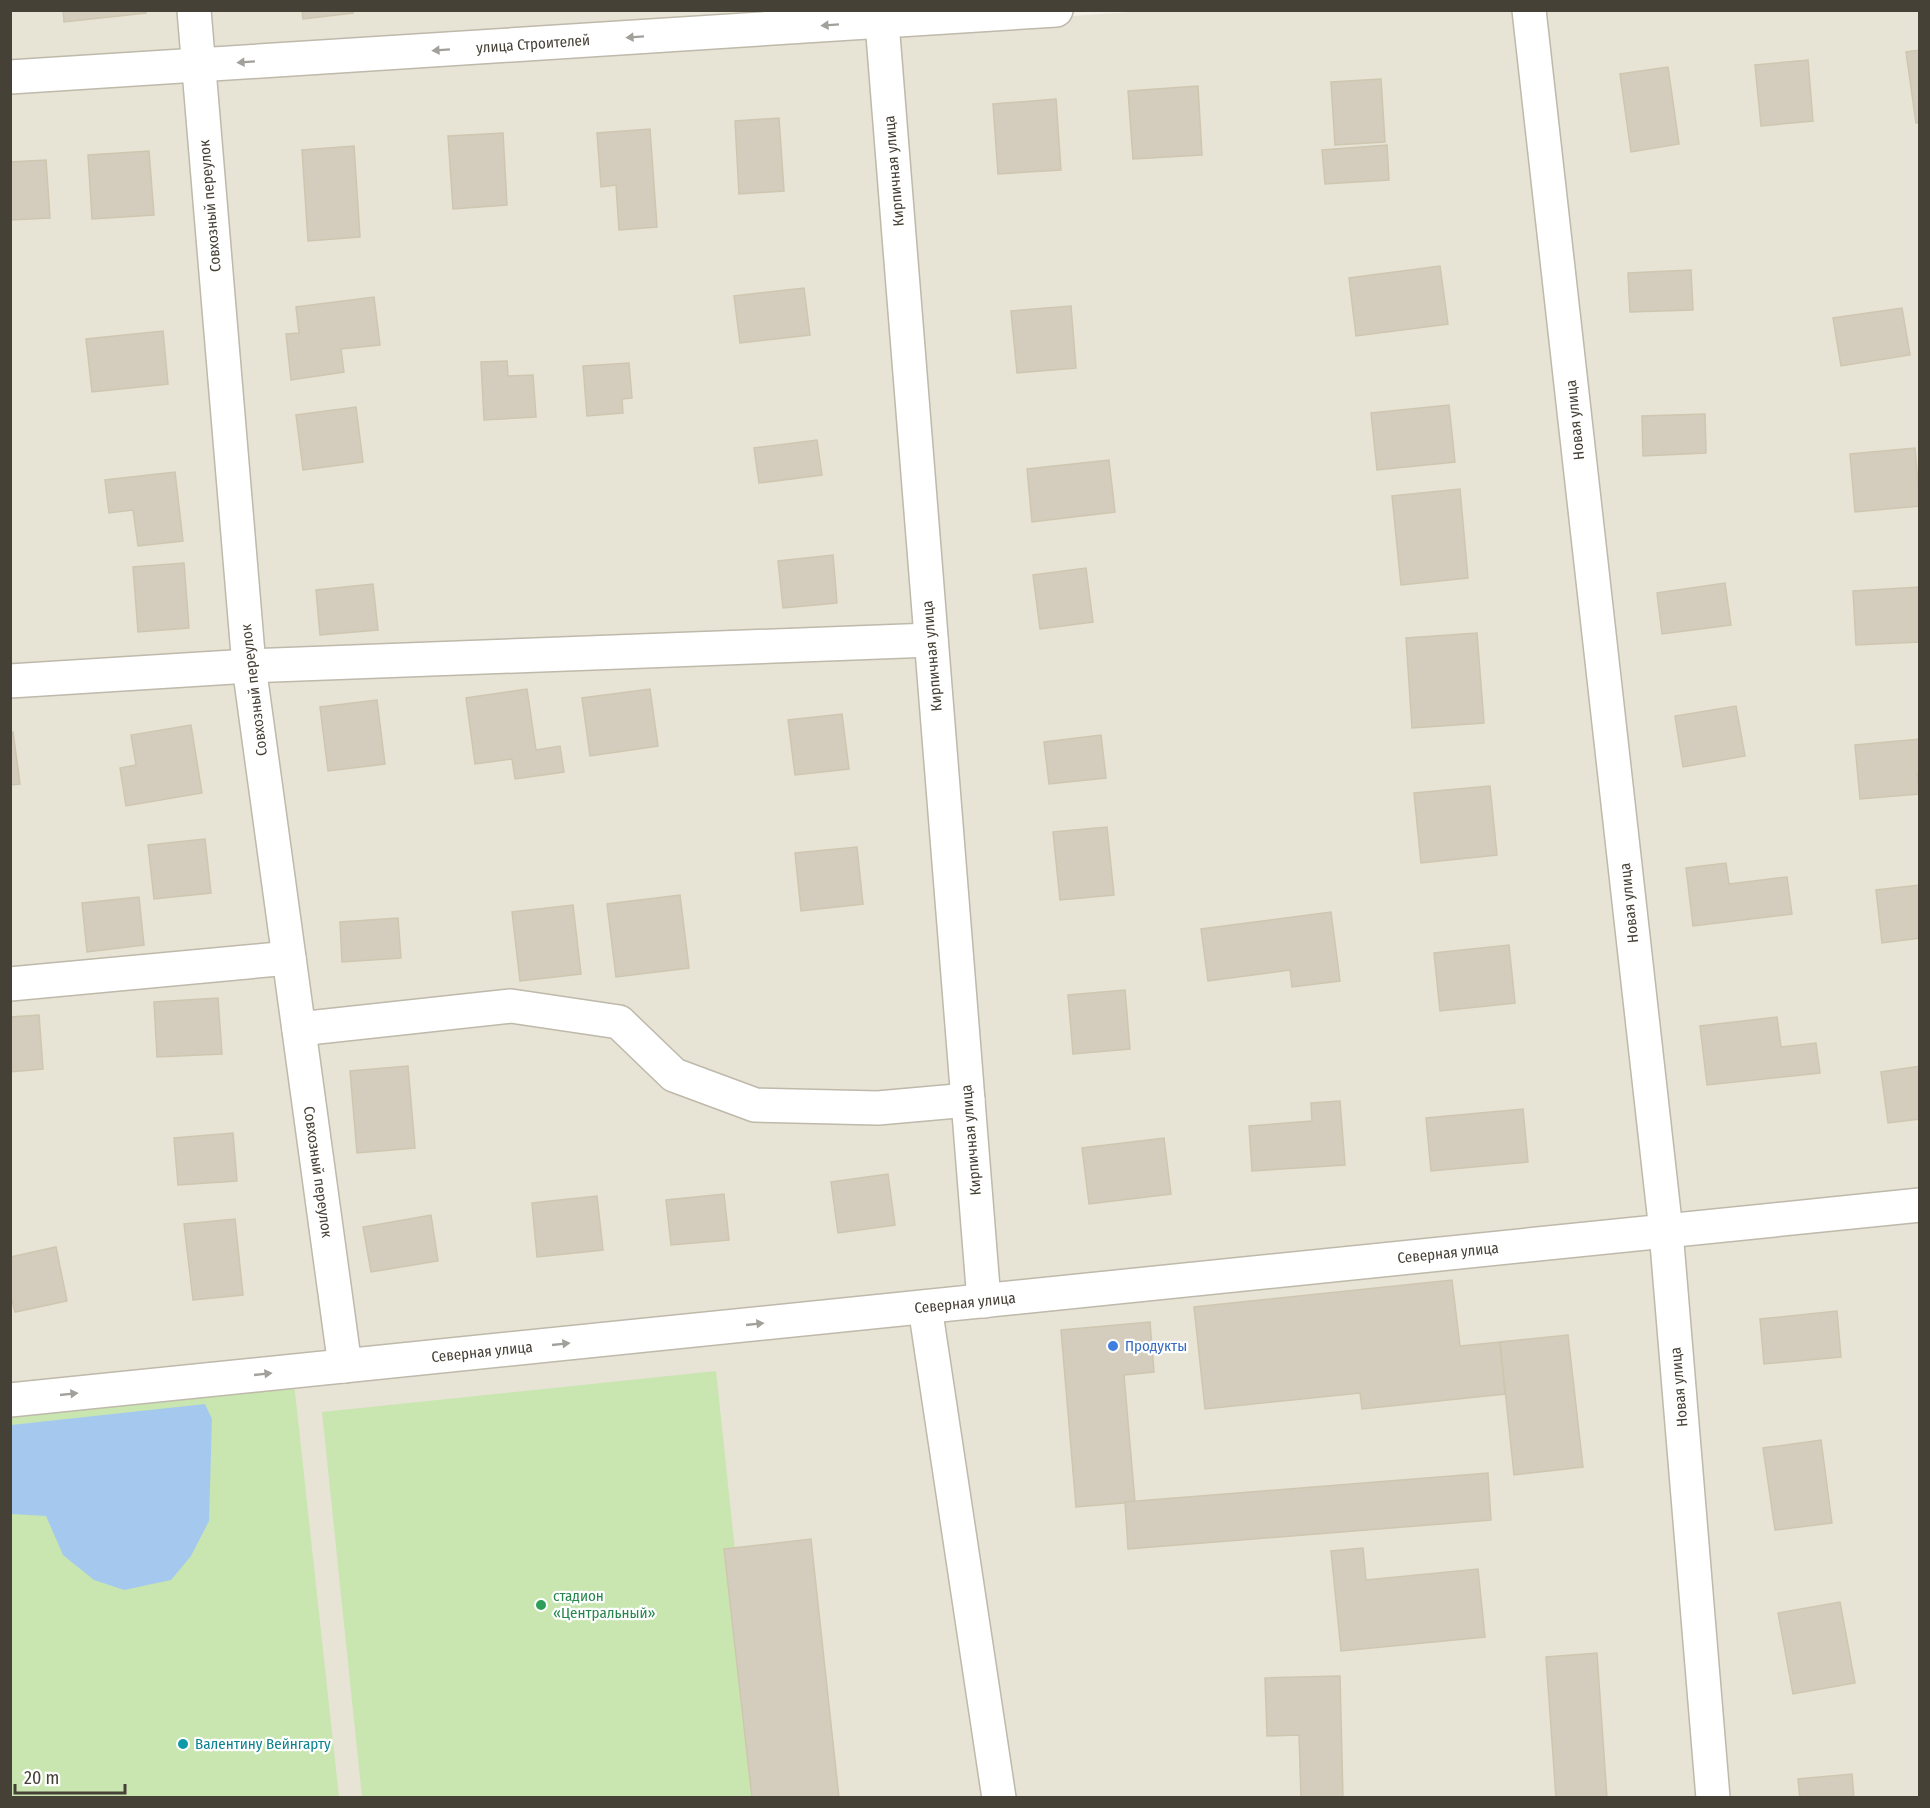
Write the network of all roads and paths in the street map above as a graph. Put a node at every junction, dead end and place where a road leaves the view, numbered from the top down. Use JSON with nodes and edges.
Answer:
{"nodes":[{"id":1,"x":194,"y":10,"type":"edge"},
{"id":2,"x":1056,"y":10,"type":"edge"},
{"id":3,"x":1529,"y":10,"type":"edge"},
{"id":4,"x":881,"y":16,"type":"edge"},
{"id":5,"x":199,"y":65,"type":"junction"},
{"id":6,"x":10,"y":77,"type":"edge"},
{"id":7,"x":931,"y":640,"type":"junction"},
{"id":8,"x":249,"y":666,"type":"junction"},
{"id":9,"x":10,"y":681,"type":"edge"},
{"id":10,"x":289,"y":958,"type":"junction"},
{"id":11,"x":10,"y":984,"type":"edge"},
{"id":12,"x":299,"y":1029,"type":"junction"},
{"id":13,"x":968,"y":1100,"type":"junction"},
{"id":14,"x":1920,"y":1205,"type":"edge"},
{"id":15,"x":1666,"y":1231,"type":"junction"},
{"id":16,"x":984,"y":1301,"type":"junction"},
{"id":17,"x":924,"y":1307,"type":"junction"},
{"id":18,"x":345,"y":1366,"type":"junction"},
{"id":19,"x":10,"y":1400,"type":"edge"},
{"id":20,"x":999,"y":1797,"type":"edge"},
{"id":21,"x":1713,"y":1797,"type":"edge"}],
"edges":[{"from":1,"to":5,"type":"street","name":"Совхозный переулок"},
{"from":2,"to":4,"type":"street","name":"улица Строителей"},
{"from":3,"to":15,"type":"street","name":"Новая улица"},
{"from":4,"to":5,"type":"street","name":"улица Строителей","one_way":true},
{"from":4,"to":7,"type":"street","name":"Кирпичная улица"},
{"from":5,"to":6,"type":"street","name":"улица Строителей"},
{"from":5,"to":8,"type":"street","name":"Совхозный переулок"},
{"from":7,"to":8,"type":"street"},
{"from":7,"to":13,"type":"street","name":"Кирпичная улица"},
{"from":8,"to":9,"type":"street"},
{"from":8,"to":10,"type":"street","name":"Совхозный переулок"},
{"from":10,"to":11,"type":"street"},
{"from":10,"to":12,"type":"street","name":"Совхозный переулок"},
{"from":12,"to":13,"type":"street"},
{"from":12,"to":18,"type":"street","name":"Совхозный переулок"},
{"from":13,"to":16,"type":"street","name":"Кирпичная улица"},
{"from":14,"to":15,"type":"street","name":"Северная улица"},
{"from":15,"to":16,"type":"street","name":"Северная улица"},
{"from":15,"to":21,"type":"street","name":"Новая улица"},
{"from":16,"to":17,"type":"street","name":"Северная улица"},
{"from":18,"to":17,"type":"street","name":"Северная улица","one_way":true},
{"from":17,"to":20,"type":"street"},
{"from":19,"to":18,"type":"street","name":"Северная улица","one_way":true}]}
